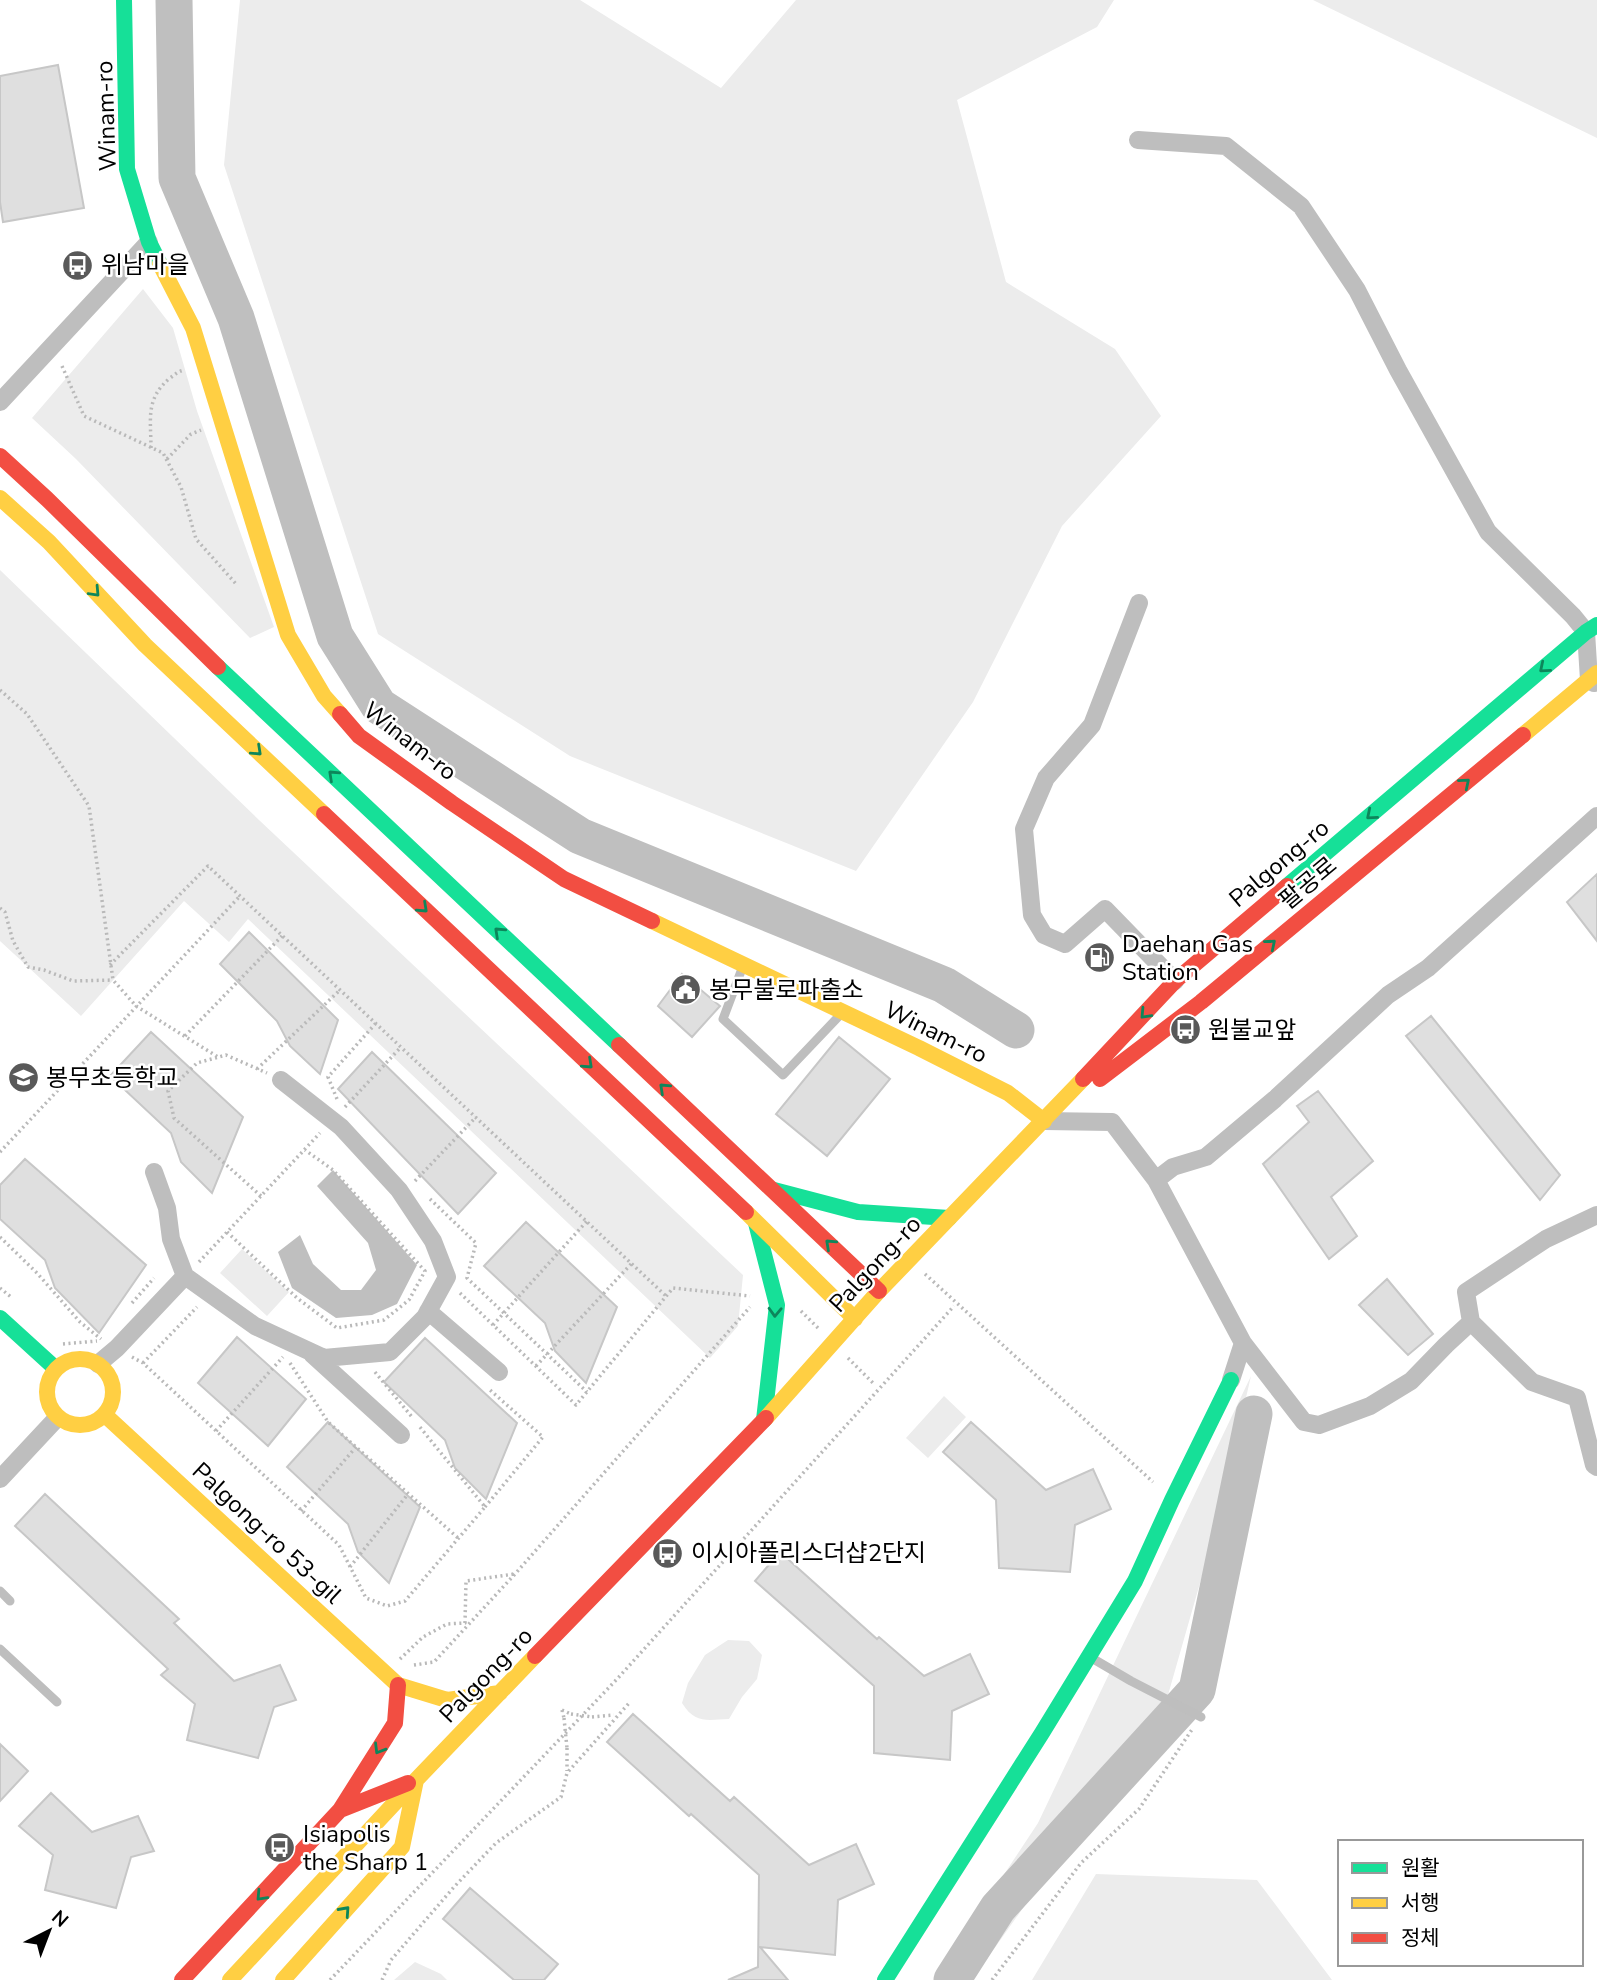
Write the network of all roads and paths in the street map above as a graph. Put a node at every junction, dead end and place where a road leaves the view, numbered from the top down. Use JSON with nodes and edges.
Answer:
{"nodes":[{"id":1,"x":124,"y":0,"type":"edge"},
{"id":2,"x":1138,"y":140,"type":"dead end"},
{"id":3,"x":149,"y":242,"type":"junction"},
{"id":4,"x":62,"y":366,"type":"dead end"},
{"id":5,"x":189,"y":370,"type":"dead end"},
{"id":6,"x":0,"y":401,"type":"edge"},
{"id":7,"x":202,"y":430,"type":"dead end"},
{"id":8,"x":152,"y":448,"type":"junction"},
{"id":9,"x":4,"y":451,"type":"edge"},
{"id":10,"x":166,"y":460,"type":"junction"},
{"id":11,"x":0,"y":498,"type":"edge"},
{"id":12,"x":0,"y":508,"type":"edge"},
{"id":13,"x":49,"y":542,"type":"junction"},
{"id":14,"x":237,"y":585,"type":"dead end"},
{"id":15,"x":1139,"y":603,"type":"dead end"},
{"id":16,"x":1592,"y":628,"type":"edge"},
{"id":17,"x":1594,"y":679,"type":"edge"},
{"id":18,"x":0,"y":690,"type":"edge"},
{"id":19,"x":1597,"y":817,"type":"edge"},
{"id":20,"x":240,"y":896,"type":"junction"},
{"id":21,"x":0,"y":908,"type":"edge"},
{"id":22,"x":282,"y":936,"type":"junction"},
{"id":23,"x":744,"y":964,"type":"junction"},
{"id":24,"x":110,"y":965,"type":"junction"},
{"id":25,"x":113,"y":981,"type":"junction"},
{"id":26,"x":1175,"y":981,"type":"junction"},
{"id":27,"x":340,"y":990,"type":"junction"},
{"id":28,"x":136,"y":1006,"type":"junction"},
{"id":29,"x":843,"y":1012,"type":"junction"},
{"id":30,"x":376,"y":1023,"type":"junction"},
{"id":31,"x":185,"y":1036,"type":"junction"},
{"id":32,"x":401,"y":1047,"type":"junction"},
{"id":33,"x":218,"y":1057,"type":"junction"},
{"id":34,"x":257,"y":1069,"type":"junction"},
{"id":35,"x":281,"y":1080,"type":"joint"},
{"id":36,"x":337,"y":1115,"type":"junction"},
{"id":37,"x":476,"y":1117,"type":"junction"},
{"id":38,"x":1044,"y":1121,"type":"junction"},
{"id":39,"x":304,"y":1150,"type":"junction"},
{"id":40,"x":0,"y":1152,"type":"edge"},
{"id":41,"x":154,"y":1172,"type":"dead end"},
{"id":42,"x":1156,"y":1180,"type":"junction"},
{"id":43,"x":413,"y":1183,"type":"dead end"},
{"id":44,"x":772,"y":1190,"type":"junction"},
{"id":45,"x":422,"y":1192,"type":"dead end"},
{"id":46,"x":261,"y":1196,"type":"junction"},
{"id":47,"x":1597,"y":1215,"type":"edge"},
{"id":48,"x":948,"y":1218,"type":"junction"},
{"id":49,"x":587,"y":1221,"type":"junction"},
{"id":50,"x":756,"y":1222,"type":"junction"},
{"id":51,"x":227,"y":1232,"type":"junction"},
{"id":52,"x":0,"y":1237,"type":"edge"},
{"id":53,"x":909,"y":1260,"type":"junction"},
{"id":54,"x":632,"y":1263,"type":"junction"},
{"id":55,"x":185,"y":1276,"type":"junction"},
{"id":56,"x":0,"y":1288,"type":"edge"},
{"id":57,"x":879,"y":1291,"type":"junction"},
{"id":58,"x":459,"y":1292,"type":"dead end"},
{"id":59,"x":666,"y":1296,"type":"junction"},
{"id":60,"x":759,"y":1297,"type":"dead end"},
{"id":61,"x":19,"y":1305,"type":"dead end"},
{"id":62,"x":954,"y":1306,"type":"dead end"},
{"id":63,"x":750,"y":1307,"type":"dead end"},
{"id":64,"x":428,"y":1311,"type":"junction"},
{"id":65,"x":207,"y":1313,"type":"dead end"},
{"id":66,"x":0,"y":1318,"type":"edge"},
{"id":67,"x":855,"y":1319,"type":"junction"},
{"id":68,"x":1471,"y":1322,"type":"junction"},
{"id":69,"x":493,"y":1325,"type":"junction"},
{"id":70,"x":58,"y":1340,"type":"dead end"},
{"id":71,"x":1243,"y":1343,"type":"junction"},
{"id":72,"x":117,"y":1348,"type":"junction"},
{"id":73,"x":307,"y":1349,"type":"junction"},
{"id":74,"x":142,"y":1363,"type":"junction"},
{"id":75,"x":98,"y":1364,"type":"junction"},
{"id":76,"x":536,"y":1366,"type":"junction"},
{"id":77,"x":55,"y":1368,"type":"junction"},
{"id":78,"x":499,"y":1372,"type":"dead end"},
{"id":79,"x":375,"y":1373,"type":"dead end"},
{"id":80,"x":1231,"y":1380,"type":"joint"},
{"id":81,"x":485,"y":1385,"type":"dead end"},
{"id":82,"x":587,"y":1392,"type":"junction"},
{"id":83,"x":105,"y":1415,"type":"junction"},
{"id":84,"x":57,"y":1418,"type":"junction"},
{"id":85,"x":764,"y":1420,"type":"junction"},
{"id":86,"x":216,"y":1431,"type":"junction"},
{"id":87,"x":401,"y":1435,"type":"dead end"},
{"id":88,"x":356,"y":1447,"type":"junction"},
{"id":89,"x":1597,"y":1466,"type":"edge"},
{"id":90,"x":0,"y":1479,"type":"edge"},
{"id":91,"x":1153,"y":1482,"type":"dead end"},
{"id":92,"x":408,"y":1494,"type":"junction"},
{"id":93,"x":485,"y":1507,"type":"junction"},
{"id":94,"x":302,"y":1511,"type":"junction"},
{"id":95,"x":458,"y":1539,"type":"junction"},
{"id":96,"x":350,"y":1567,"type":"junction"},
{"id":97,"x":515,"y":1574,"type":"junction"},
{"id":98,"x":0,"y":1591,"type":"edge"},
{"id":99,"x":10,"y":1601,"type":"dead end"},
{"id":100,"x":0,"y":1649,"type":"edge"},
{"id":101,"x":1089,"y":1656,"type":"junction"},
{"id":102,"x":398,"y":1685,"type":"junction"},
{"id":103,"x":500,"y":1693,"type":"junction"},
{"id":104,"x":57,"y":1702,"type":"dead end"},
{"id":105,"x":629,"y":1702,"type":"dead end"},
{"id":106,"x":616,"y":1714,"type":"junction"},
{"id":107,"x":1201,"y":1717,"type":"joint"},
{"id":108,"x":567,"y":1773,"type":"junction"},
{"id":109,"x":416,"y":1780,"type":"junction"},
{"id":110,"x":341,"y":1810,"type":"junction"},
{"id":111,"x":183,"y":1980,"type":"edge"},
{"id":112,"x":230,"y":1980,"type":"edge"},
{"id":113,"x":283,"y":1980,"type":"edge"},
{"id":114,"x":330,"y":1980,"type":"edge"},
{"id":115,"x":382,"y":1980,"type":"edge"},
{"id":116,"x":885,"y":1980,"type":"edge"},
{"id":117,"x":992,"y":1980,"type":"edge"}],
"edges":[{"from":1,"to":3,"type":"main road","name":"Winam-ro"},
{"from":2,"to":16,"type":"street"},
{"from":3,"to":6,"type":"street"},
{"from":3,"to":23,"type":"main road","name":"Winam-ro"},
{"from":4,"to":8,"type":"path"},
{"from":5,"to":8,"type":"path"},
{"from":7,"to":10,"type":"path"},
{"from":8,"to":10,"type":"path"},
{"from":44,"to":9,"type":"main road","one_way":true},
{"from":10,"to":14,"type":"path"},
{"from":11,"to":13,"type":"main road"},
{"from":12,"to":13,"type":"main road"},
{"from":13,"to":50,"type":"main road","one_way":true},
{"from":15,"to":26,"type":"street"},
{"from":16,"to":17,"type":"street"},
{"from":16,"to":26,"type":"main road","name":"Palgong-ro","one_way":true},
{"from":38,"to":17,"type":"main road","name":"팔공로","one_way":true},
{"from":18,"to":24,"type":"path"},
{"from":19,"to":42,"type":"street"},
{"from":20,"to":22,"type":"path"},
{"from":20,"to":24,"type":"path"},
{"from":20,"to":28,"type":"path"},
{"from":21,"to":25,"type":"path"},
{"from":22,"to":27,"type":"path"},
{"from":22,"to":31,"type":"path"},
{"from":23,"to":29,"type":"main road","name":"Winam-ro"},
{"from":23,"to":29,"type":"lane"},
{"from":24,"to":25,"type":"path"},
{"from":25,"to":28,"type":"path"},
{"from":26,"to":38,"type":"main road","name":"Palgong-ro","one_way":true},
{"from":27,"to":30,"type":"path"},
{"from":27,"to":34,"type":"path"},
{"from":28,"to":31,"type":"path"},
{"from":28,"to":40,"type":"path"},
{"from":29,"to":38,"type":"main road","name":"Winam-ro"},
{"from":30,"to":32,"type":"path"},
{"from":30,"to":36,"type":"path"},
{"from":31,"to":33,"type":"path"},
{"from":32,"to":36,"type":"path"},
{"from":32,"to":37,"type":"path"},
{"from":33,"to":34,"type":"path"},
{"from":33,"to":46,"type":"path"},
{"from":34,"to":35,"type":"path"},
{"from":35,"to":36,"type":"street"},
{"from":36,"to":39,"type":"path"},
{"from":36,"to":64,"type":"street"},
{"from":37,"to":43,"type":"path"},
{"from":37,"to":49,"type":"path"},
{"from":38,"to":42,"type":"street"},
{"from":38,"to":48,"type":"main road","name":"Palgong-ro"},
{"from":39,"to":46,"type":"path"},
{"from":39,"to":51,"type":"path"},
{"from":41,"to":55,"type":"street"},
{"from":42,"to":71,"type":"street"},
{"from":44,"to":48,"type":"main road"},
{"from":57,"to":44,"type":"main road","one_way":true},
{"from":45,"to":82,"type":"path"},
{"from":46,"to":51,"type":"path"},
{"from":47,"to":68,"type":"street"},
{"from":48,"to":53,"type":"main road","name":"Palgong-ro"},
{"from":49,"to":54,"type":"path"},
{"from":49,"to":69,"type":"path"},
{"from":50,"to":67,"type":"main road"},
{"from":50,"to":85,"type":"main road","one_way":true},
{"from":51,"to":55,"type":"path"},
{"from":52,"to":70,"type":"path"},
{"from":53,"to":57,"type":"main road","name":"Palgong-ro"},
{"from":53,"to":91,"type":"path"},
{"from":54,"to":59,"type":"path"},
{"from":54,"to":76,"type":"path"},
{"from":55,"to":72,"type":"street"},
{"from":55,"to":73,"type":"street"},
{"from":56,"to":61,"type":"path"},
{"from":57,"to":67,"type":"main road","name":"Palgong-ro"},
{"from":58,"to":69,"type":"path"},
{"from":59,"to":60,"type":"path"},
{"from":59,"to":82,"type":"path"},
{"from":62,"to":114,"type":"path"},
{"from":63,"to":97,"type":"path"},
{"from":64,"to":73,"type":"street"},
{"from":64,"to":78,"type":"street"},
{"from":65,"to":74,"type":"path"},
{"from":66,"to":77,"type":"main road"},
{"from":67,"to":85,"type":"main road","name":"Palgong-ro"},
{"from":68,"to":71,"type":"street"},
{"from":68,"to":89,"type":"street"},
{"from":69,"to":76,"type":"path"},
{"from":71,"to":80,"type":"street"},
{"from":72,"to":74,"type":"path"},
{"from":72,"to":75,"type":"street"},
{"from":73,"to":87,"type":"street"},
{"from":74,"to":86,"type":"path"},
{"from":75,"to":77,"type":"main road"},
{"from":75,"to":83,"type":"main road"},
{"from":76,"to":82,"type":"path"},
{"from":77,"to":84,"type":"main road"},
{"from":79,"to":93,"type":"path"},
{"from":80,"to":101,"type":"main road"},
{"from":81,"to":93,"type":"path"},
{"from":83,"to":84,"type":"main road"},
{"from":83,"to":102,"type":"main road","name":"Palgong-ro 53-gil"},
{"from":84,"to":90,"type":"street"},
{"from":85,"to":103,"type":"main road","name":"Palgong-ro"},
{"from":86,"to":88,"type":"path"},
{"from":86,"to":94,"type":"path"},
{"from":88,"to":92,"type":"path"},
{"from":88,"to":94,"type":"path"},
{"from":92,"to":95,"type":"path"},
{"from":92,"to":96,"type":"path"},
{"from":93,"to":95,"type":"path"},
{"from":94,"to":96,"type":"path"},
{"from":95,"to":96,"type":"path"},
{"from":97,"to":97,"type":"path"},
{"from":98,"to":99,"type":"lane"},
{"from":100,"to":104,"type":"lane"},
{"from":101,"to":107,"type":"lane"},
{"from":101,"to":116,"type":"main road"},
{"from":102,"to":103,"type":"main road"},
{"from":102,"to":110,"type":"main road","one_way":true},
{"from":103,"to":109,"type":"main road","name":"Palgong-ro"},
{"from":105,"to":106,"type":"path"},
{"from":106,"to":108,"type":"path"},
{"from":106,"to":108,"type":"path","bridge":true},
{"from":107,"to":117,"type":"path"},
{"from":108,"to":115,"type":"path"},
{"from":109,"to":110,"type":"main road"},
{"from":109,"to":112,"type":"main road","name":"Palgong-ro"},
{"from":113,"to":109,"type":"main road","one_way":true},
{"from":110,"to":111,"type":"main road","one_way":true}]}
